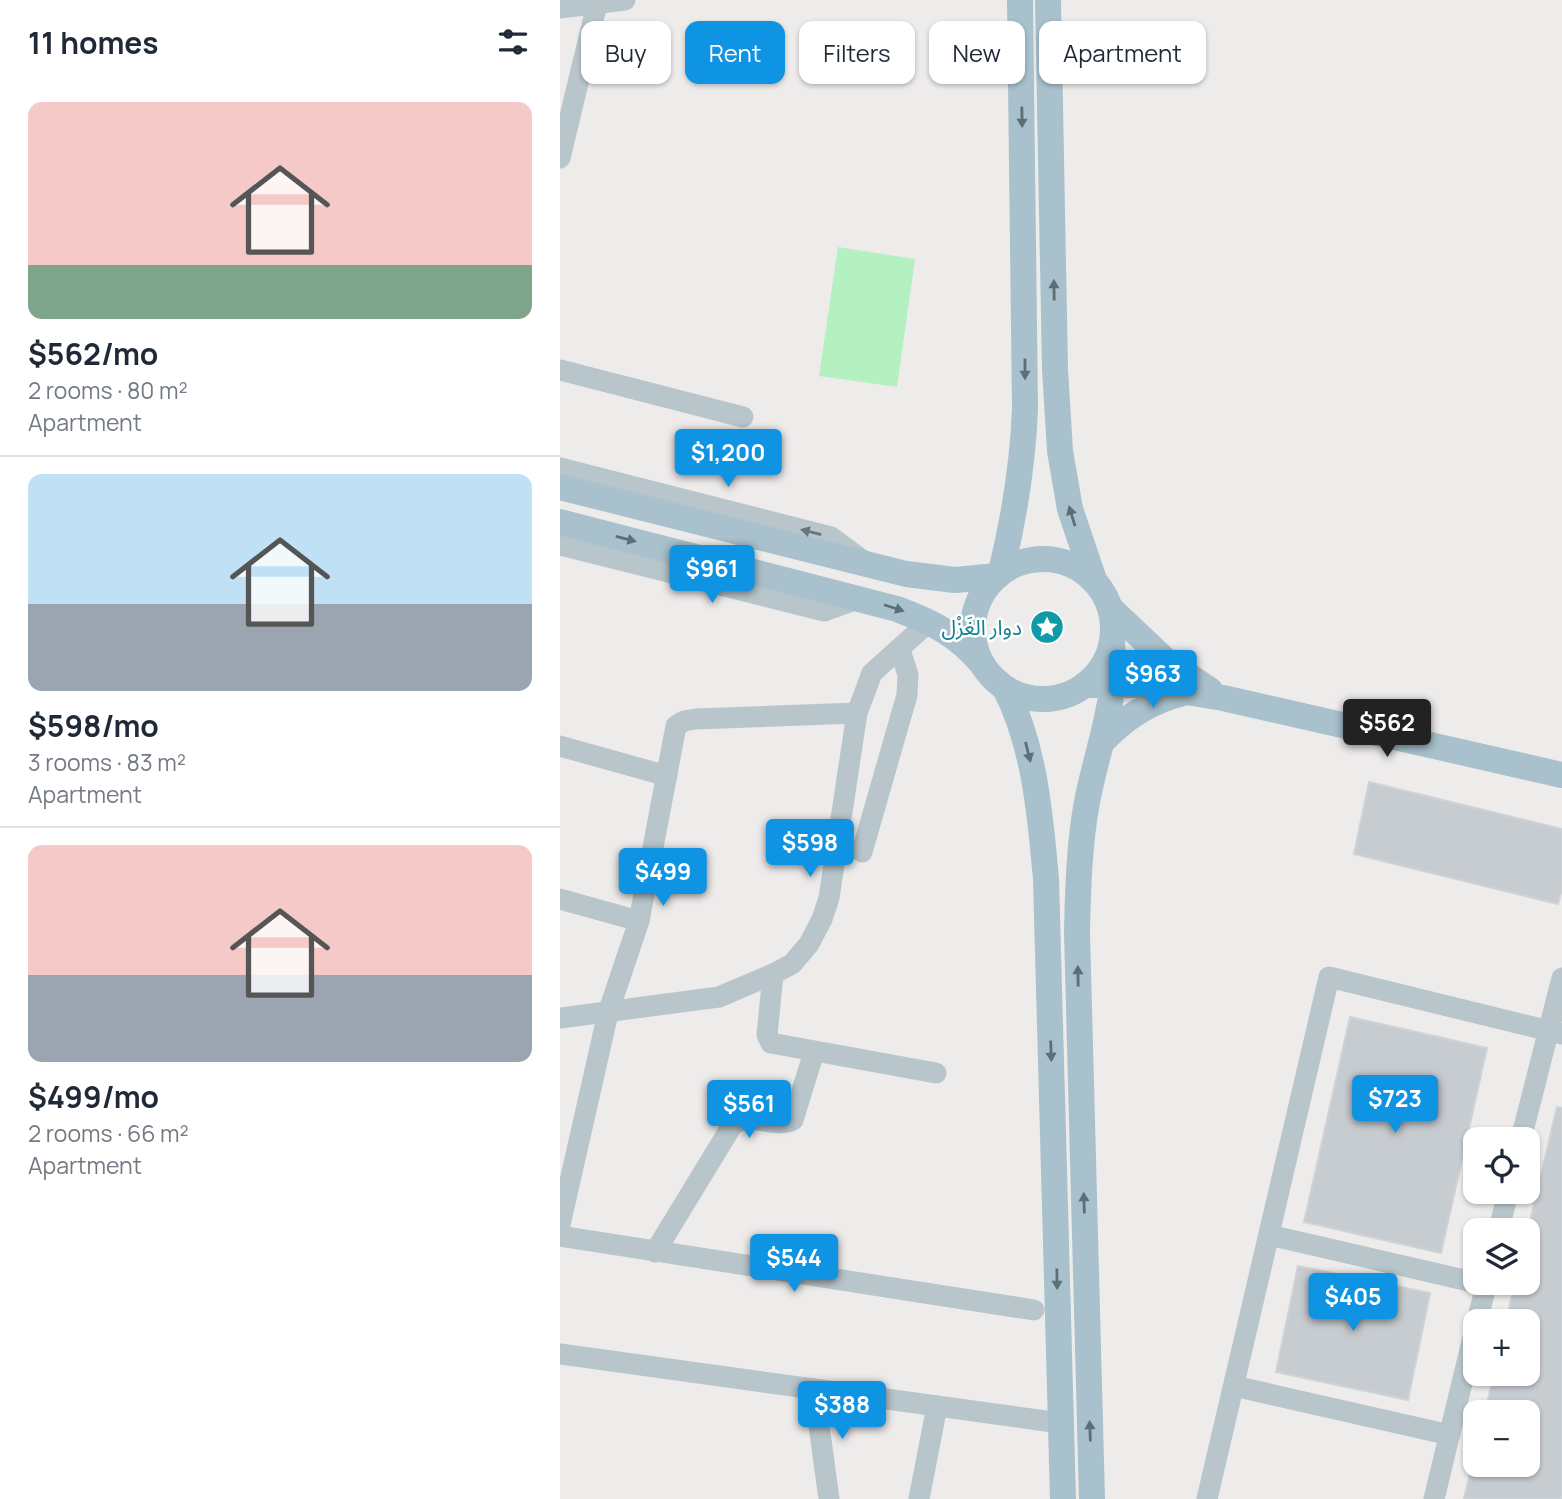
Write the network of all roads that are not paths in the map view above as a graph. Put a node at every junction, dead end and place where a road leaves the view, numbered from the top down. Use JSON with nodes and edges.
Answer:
{"nodes":[{"id":1,"x":625,"y":0,"type":"edge"},
{"id":2,"x":1020,"y":0,"type":"edge"},
{"id":3,"x":1048,"y":0,"type":"edge"},
{"id":4,"x":597,"y":2,"type":"edge"},
{"id":5,"x":560,"y":8,"type":"edge"},
{"id":6,"x":560,"y":158,"type":"edge"},
{"id":7,"x":560,"y":370,"type":"edge"},
{"id":8,"x":743,"y":417,"type":"dead end"},
{"id":9,"x":560,"y":468,"type":"edge"},
{"id":10,"x":560,"y":488,"type":"edge"},
{"id":11,"x":560,"y":522,"type":"edge"},
{"id":12,"x":560,"y":545,"type":"edge"},
{"id":13,"x":869,"y":565,"type":"junction"},
{"id":14,"x":999,"y":574,"type":"junction"},
{"id":15,"x":1094,"y":580,"type":"junction"},
{"id":16,"x":860,"y":598,"type":"junction"},
{"id":17,"x":1111,"y":610,"type":"junction"},
{"id":18,"x":930,"y":621,"type":"junction"},
{"id":19,"x":1112,"y":643,"type":"junction"},
{"id":20,"x":900,"y":650,"type":"junction"},
{"id":21,"x":982,"y":664,"type":"junction"},
{"id":22,"x":1115,"y":684,"type":"junction"},
{"id":23,"x":1085,"y":685,"type":"junction"},
{"id":24,"x":1005,"y":688,"type":"junction"},
{"id":25,"x":1188,"y":691,"type":"junction"},
{"id":26,"x":1223,"y":698,"type":"junction"},
{"id":27,"x":857,"y":713,"type":"junction"},
{"id":28,"x":1102,"y":741,"type":"junction"},
{"id":29,"x":560,"y":746,"type":"edge"},
{"id":30,"x":1562,"y":775,"type":"edge"},
{"id":31,"x":667,"y":776,"type":"junction"},
{"id":32,"x":862,"y":852,"type":"dead end"},
{"id":33,"x":560,"y":899,"type":"edge"},
{"id":34,"x":639,"y":921,"type":"junction"},
{"id":35,"x":773,"y":974,"type":"junction"},
{"id":36,"x":1562,"y":978,"type":"edge"},
{"id":37,"x":608,"y":1013,"type":"junction"},
{"id":38,"x":560,"y":1018,"type":"edge"},
{"id":39,"x":1555,"y":1032,"type":"edge"},
{"id":40,"x":814,"y":1052,"type":"junction"},
{"id":41,"x":936,"y":1073,"type":"dead end"},
{"id":42,"x":1525,"y":1127,"type":"edge"},
{"id":43,"x":560,"y":1225,"type":"edge"},
{"id":44,"x":560,"y":1236,"type":"edge"},
{"id":45,"x":1269,"y":1236,"type":"junction"},
{"id":46,"x":655,"y":1252,"type":"junction"},
{"id":47,"x":1463,"y":1279,"type":"edge"},
{"id":48,"x":1034,"y":1310,"type":"dead end"},
{"id":49,"x":560,"y":1354,"type":"edge"},
{"id":50,"x":1463,"y":1380,"type":"edge"},
{"id":51,"x":1234,"y":1386,"type":"junction"},
{"id":52,"x":814,"y":1389,"type":"junction"},
{"id":53,"x":937,"y":1406,"type":"junction"},
{"id":54,"x":1060,"y":1423,"type":"junction"},
{"id":55,"x":1450,"y":1435,"type":"junction"},
{"id":56,"x":829,"y":1499,"type":"edge"},
{"id":57,"x":919,"y":1499,"type":"edge"},
{"id":58,"x":1063,"y":1499,"type":"edge"},
{"id":59,"x":1092,"y":1499,"type":"edge"},
{"id":60,"x":1207,"y":1499,"type":"edge"},
{"id":61,"x":1434,"y":1499,"type":"edge"}],
"edges":[{"from":1,"to":4,"type":"street"},
{"from":2,"to":14,"type":"main road","one_way":true},
{"from":15,"to":3,"type":"main road","one_way":true},
{"from":4,"to":5,"type":"street"},
{"from":4,"to":6,"type":"street"},
{"from":7,"to":8,"type":"street"},
{"from":13,"to":9,"type":"street","one_way":true},
{"from":10,"to":13,"type":"main road"},
{"from":11,"to":16,"type":"main road","one_way":true},
{"from":12,"to":16,"type":"street"},
{"from":13,"to":14,"type":"main road"},
{"from":14,"to":15,"type":"main road"},
{"from":14,"to":21,"type":"main road"},
{"from":15,"to":17,"type":"main road"},
{"from":16,"to":18,"type":"main road","one_way":true},
{"from":17,"to":19,"type":"main road"},
{"from":17,"to":26,"type":"main road"},
{"from":18,"to":20,"type":"street"},
{"from":18,"to":21,"type":"main road"},
{"from":19,"to":22,"type":"main road"},
{"from":19,"to":23,"type":"main road"},
{"from":20,"to":27,"type":"street"},
{"from":20,"to":32,"type":"street"},
{"from":21,"to":24,"type":"main road"},
{"from":22,"to":23,"type":"main road"},
{"from":22,"to":25,"type":"main road"},
{"from":22,"to":28,"type":"main road"},
{"from":23,"to":24,"type":"main road"},
{"from":24,"to":54,"type":"main road","one_way":true},
{"from":25,"to":26,"type":"main road"},
{"from":25,"to":28,"type":"main road"},
{"from":26,"to":30,"type":"main road"},
{"from":27,"to":31,"type":"street"},
{"from":27,"to":35,"type":"street"},
{"from":59,"to":28,"type":"main road","one_way":true},
{"from":29,"to":31,"type":"street"},
{"from":31,"to":34,"type":"street"},
{"from":33,"to":34,"type":"street"},
{"from":34,"to":37,"type":"street"},
{"from":35,"to":37,"type":"street"},
{"from":35,"to":40,"type":"street"},
{"from":36,"to":39,"type":"street"},
{"from":37,"to":38,"type":"street"},
{"from":37,"to":43,"type":"street"},
{"from":39,"to":42,"type":"street"},
{"from":39,"to":45,"type":"street"},
{"from":40,"to":41,"type":"street"},
{"from":40,"to":46,"type":"street"},
{"from":44,"to":46,"type":"street"},
{"from":45,"to":47,"type":"street"},
{"from":45,"to":51,"type":"street"},
{"from":46,"to":48,"type":"street"},
{"from":49,"to":52,"type":"street"},
{"from":50,"to":55,"type":"street"},
{"from":51,"to":55,"type":"street"},
{"from":51,"to":60,"type":"street"},
{"from":52,"to":53,"type":"street"},
{"from":52,"to":56,"type":"street"},
{"from":53,"to":54,"type":"street"},
{"from":53,"to":57,"type":"street"},
{"from":54,"to":58,"type":"main road"},
{"from":55,"to":61,"type":"street"}]}
